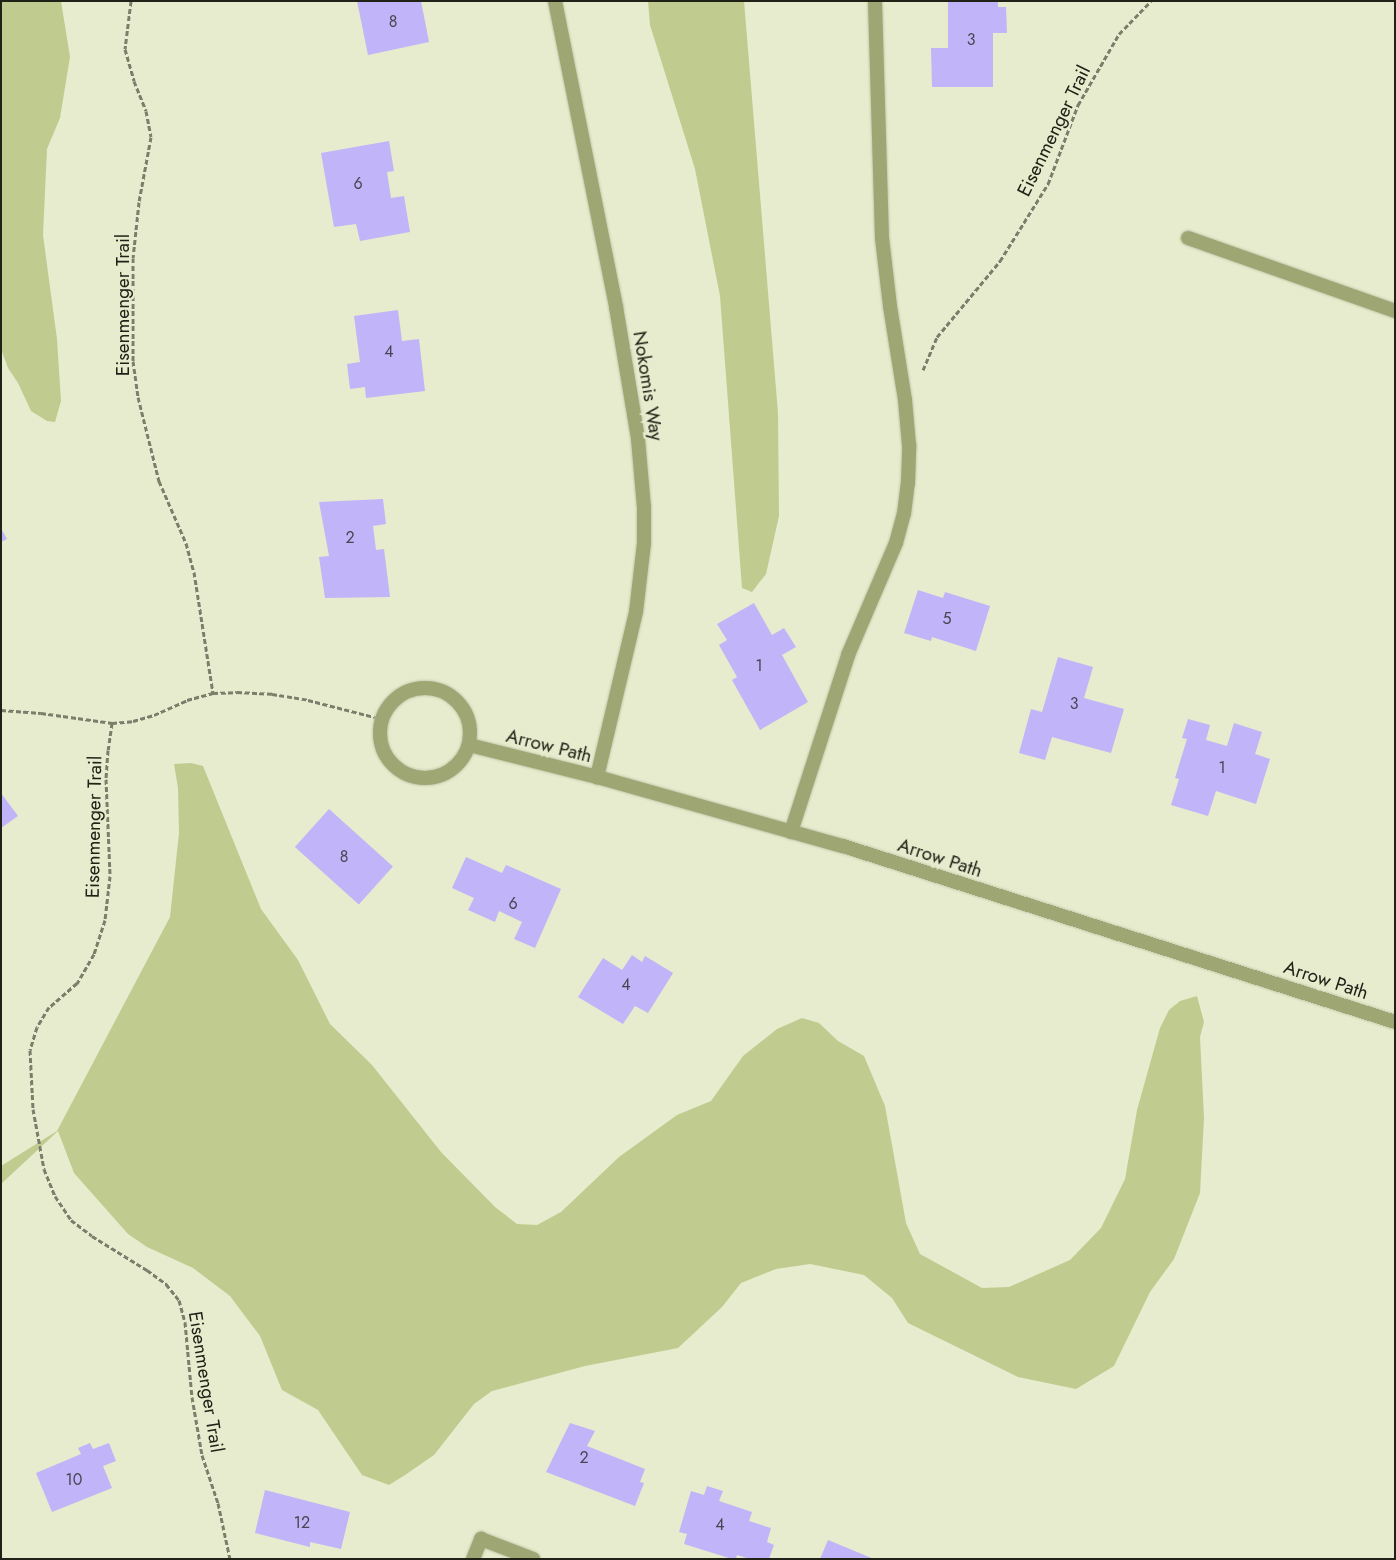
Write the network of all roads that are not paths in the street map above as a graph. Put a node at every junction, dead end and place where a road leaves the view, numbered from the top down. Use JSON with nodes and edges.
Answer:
{"nodes":[{"id":1,"x":555,"y":1,"type":"edge"},
{"id":2,"x":875,"y":1,"type":"edge"},
{"id":3,"x":1188,"y":238,"type":"dead end"},
{"id":4,"x":1395,"y":311,"type":"edge"},
{"id":5,"x":469,"y":745,"type":"junction"},
{"id":6,"x":597,"y":778,"type":"junction"},
{"id":7,"x":791,"y":832,"type":"junction"},
{"id":8,"x":1395,"y":1022,"type":"edge"},
{"id":9,"x":473,"y":1559,"type":"edge"},
{"id":10,"x":533,"y":1559,"type":"edge"}],
"edges":[{"from":1,"to":6,"type":"street","name":"Nokomis Way"},
{"from":2,"to":7,"type":"street"},
{"from":3,"to":4,"type":"street"},
{"from":5,"to":5,"type":"street"},
{"from":5,"to":6,"type":"street","name":"Arrow Path"},
{"from":6,"to":7,"type":"street","name":"Arrow Path"},
{"from":7,"to":8,"type":"street","name":"Arrow Path"},
{"from":9,"to":10,"type":"street"}]}
